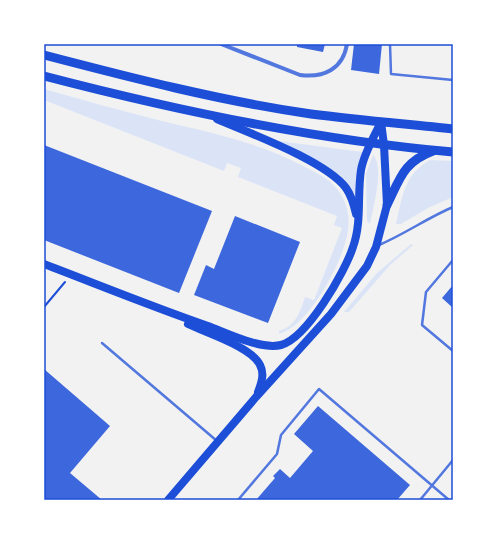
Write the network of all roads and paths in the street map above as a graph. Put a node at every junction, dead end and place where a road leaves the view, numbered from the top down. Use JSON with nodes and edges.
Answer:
{"nodes":[{"id":1,"x":221,"y":44,"type":"edge"},
{"id":2,"x":347,"y":44,"type":"edge"},
{"id":3,"x":390,"y":44,"type":"edge"},
{"id":4,"x":44,"y":55,"type":"edge"},
{"id":5,"x":44,"y":76,"type":"edge"},
{"id":6,"x":453,"y":80,"type":"edge"},
{"id":7,"x":209,"y":116,"type":"junction"},
{"id":8,"x":381,"y":122,"type":"junction"},
{"id":9,"x":453,"y":129,"type":"edge"},
{"id":10,"x":371,"y":143,"type":"junction"},
{"id":11,"x":384,"y":145,"type":"junction"},
{"id":12,"x":434,"y":150,"type":"junction"},
{"id":13,"x":453,"y":152,"type":"edge"},
{"id":14,"x":387,"y":205,"type":"junction"},
{"id":15,"x":453,"y":208,"type":"edge"},
{"id":16,"x":358,"y":226,"type":"junction"},
{"id":17,"x":376,"y":246,"type":"junction"},
{"id":18,"x":453,"y":260,"type":"edge"},
{"id":19,"x":44,"y":264,"type":"edge"},
{"id":20,"x":70,"y":275,"type":"junction"},
{"id":21,"x":44,"y":307,"type":"edge"},
{"id":22,"x":161,"y":310,"type":"junction"},
{"id":23,"x":102,"y":343,"type":"dead end"},
{"id":24,"x":453,"y":350,"type":"edge"},
{"id":25,"x":256,"y":397,"type":"junction"},
{"id":26,"x":218,"y":442,"type":"junction"},
{"id":27,"x":453,"y":460,"type":"edge"},
{"id":28,"x":432,"y":486,"type":"junction"},
{"id":29,"x":168,"y":500,"type":"edge"},
{"id":30,"x":238,"y":500,"type":"edge"},
{"id":31,"x":420,"y":500,"type":"edge"},
{"id":32,"x":448,"y":500,"type":"edge"}],
"edges":[{"from":1,"to":2,"type":"street"},
{"from":3,"to":6,"type":"lane"},
{"from":4,"to":8,"type":"main road"},
{"from":5,"to":7,"type":"main road"},
{"from":7,"to":10,"type":"main road"},
{"from":7,"to":16,"type":"main road"},
{"from":8,"to":9,"type":"main road"},
{"from":8,"to":10,"type":"main road"},
{"from":8,"to":11,"type":"main road"},
{"from":10,"to":11,"type":"main road"},
{"from":10,"to":16,"type":"main road"},
{"from":11,"to":12,"type":"main road"},
{"from":11,"to":14,"type":"main road"},
{"from":12,"to":13,"type":"main road"},
{"from":12,"to":14,"type":"main road"},
{"from":14,"to":17,"type":"main road"},
{"from":15,"to":17,"type":"lane"},
{"from":16,"to":22,"type":"main road"},
{"from":17,"to":25,"type":"main road"},
{"from":18,"to":24,"type":"lane"},
{"from":19,"to":20,"type":"main road"},
{"from":20,"to":21,"type":"path"},
{"from":20,"to":22,"type":"main road"},
{"from":22,"to":25,"type":"main road"},
{"from":23,"to":26,"type":"lane"},
{"from":25,"to":26,"type":"main road"},
{"from":26,"to":29,"type":"main road"},
{"from":27,"to":28,"type":"lane"},
{"from":28,"to":30,"type":"lane"},
{"from":28,"to":31,"type":"lane"},
{"from":28,"to":32,"type":"lane"}]}
